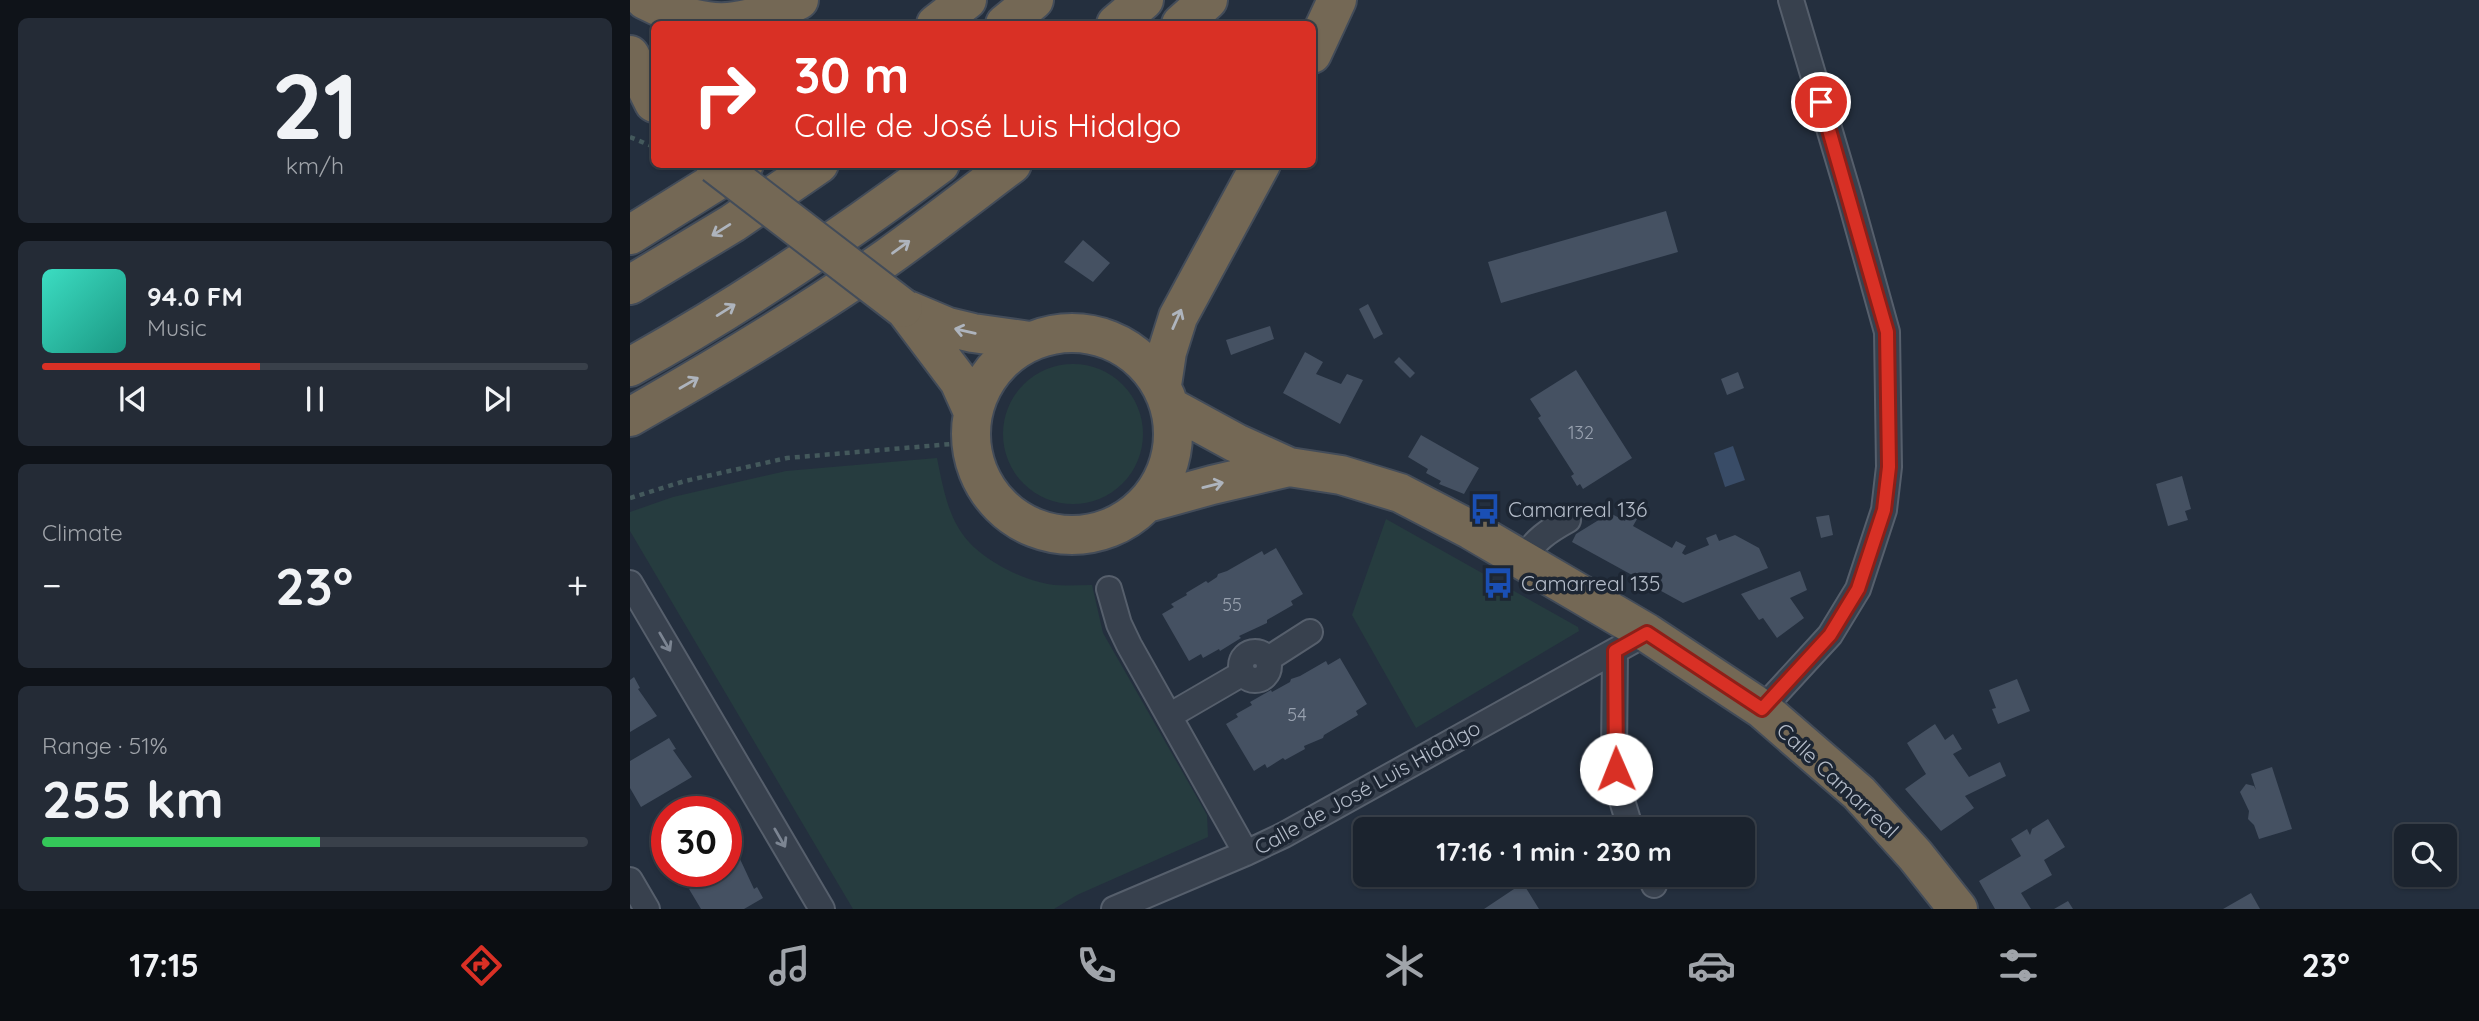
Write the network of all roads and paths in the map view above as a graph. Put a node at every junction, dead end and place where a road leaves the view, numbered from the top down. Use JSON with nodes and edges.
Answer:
{"nodes":[{"id":1,"x":645,"y":0,"type":"edge"},
{"id":2,"x":799,"y":0,"type":"edge"},
{"id":3,"x":967,"y":0,"type":"edge"},
{"id":4,"x":1034,"y":0,"type":"edge"},
{"id":5,"x":1144,"y":0,"type":"edge"},
{"id":6,"x":1208,"y":0,"type":"edge"},
{"id":7,"x":1337,"y":0,"type":"edge"},
{"id":8,"x":1790,"y":0,"type":"edge"},
{"id":9,"x":703,"y":21,"type":"edge"},
{"id":10,"x":729,"y":21,"type":"edge"},
{"id":11,"x":940,"y":21,"type":"edge"},
{"id":12,"x":1009,"y":21,"type":"edge"},
{"id":13,"x":1120,"y":21,"type":"edge"},
{"id":14,"x":1184,"y":21,"type":"edge"},
{"id":15,"x":1316,"y":45,"type":"edge"},
{"id":16,"x":630,"y":55,"type":"edge"},
{"id":17,"x":651,"y":97,"type":"edge"},
{"id":18,"x":630,"y":116,"type":"edge"},
{"id":19,"x":651,"y":126,"type":"edge"},
{"id":20,"x":630,"y":137,"type":"edge"},
{"id":21,"x":651,"y":145,"type":"edge"},
{"id":22,"x":720,"y":168,"type":"edge"},
{"id":23,"x":738,"y":168,"type":"edge"},
{"id":24,"x":813,"y":168,"type":"edge"},
{"id":25,"x":935,"y":168,"type":"edge"},
{"id":26,"x":1007,"y":168,"type":"edge"},
{"id":27,"x":1259,"y":168,"type":"edge"},
{"id":28,"x":630,"y":235,"type":"edge"},
{"id":29,"x":630,"y":285,"type":"edge"},
{"id":30,"x":903,"y":308,"type":"junction"},
{"id":31,"x":1030,"y":341,"type":"junction"},
{"id":32,"x":630,"y":367,"type":"edge"},
{"id":33,"x":1166,"y":396,"type":"junction"},
{"id":34,"x":630,"y":417,"type":"edge"},
{"id":35,"x":972,"y":426,"type":"junction"},
{"id":36,"x":1289,"y":467,"type":"junction"},
{"id":37,"x":630,"y":498,"type":"edge"},
{"id":38,"x":1147,"y":503,"type":"junction"},
{"id":39,"x":1568,"y":520,"type":"dead end"},
{"id":40,"x":1522,"y":560,"type":"junction"},
{"id":41,"x":630,"y":583,"type":"edge"},
{"id":42,"x":1109,"y":589,"type":"dead end"},
{"id":43,"x":1310,"y":632,"type":"dead end"},
{"id":44,"x":1631,"y":642,"type":"junction"},
{"id":45,"x":1762,"y":709,"type":"junction"},
{"id":46,"x":1169,"y":716,"type":"junction"},
{"id":47,"x":1628,"y":817,"type":"edge"},
{"id":48,"x":1246,"y":853,"type":"junction"},
{"id":49,"x":630,"y":880,"type":"edge"},
{"id":50,"x":647,"y":909,"type":"edge"},
{"id":51,"x":822,"y":909,"type":"edge"},
{"id":52,"x":1114,"y":909,"type":"edge"},
{"id":53,"x":1958,"y":909,"type":"edge"}],
"edges":[{"from":1,"to":9,"type":"highway"},
{"from":2,"to":10,"type":"highway"},
{"from":3,"to":11,"type":"highway"},
{"from":4,"to":12,"type":"highway"},
{"from":5,"to":13,"type":"highway"},
{"from":6,"to":14,"type":"highway"},
{"from":7,"to":15,"type":"highway"},
{"from":8,"to":45,"type":"street"},
{"from":16,"to":17,"type":"highway"},
{"from":18,"to":19,"type":"highway"},
{"from":20,"to":21,"type":"path"},
{"from":22,"to":30,"type":"highway","bridge":true},
{"from":23,"to":28,"type":"highway"},
{"from":24,"to":29,"type":"highway","one_way":true},
{"from":32,"to":25,"type":"highway","one_way":true},
{"from":34,"to":26,"type":"highway","one_way":true},
{"from":33,"to":27,"type":"highway","one_way":true},
{"from":31,"to":30,"type":"highway","one_way":true},
{"from":30,"to":35,"type":"highway"},
{"from":31,"to":33,"type":"highway"},
{"from":31,"to":35,"type":"highway"},
{"from":33,"to":36,"type":"highway"},
{"from":33,"to":38,"type":"highway"},
{"from":35,"to":37,"type":"path"},
{"from":35,"to":38,"type":"highway"},
{"from":38,"to":36,"type":"highway","one_way":true},
{"from":36,"to":40,"type":"highway","name":"Calle Camarreal"},
{"from":39,"to":40,"type":"street"},
{"from":40,"to":44,"type":"highway","name":"Calle Camarreal"},
{"from":41,"to":51,"type":"street","one_way":true},
{"from":42,"to":46,"type":"street"},
{"from":43,"to":46,"type":"street"},
{"from":44,"to":45,"type":"highway","name":"Calle Camarreal"},
{"from":44,"to":47,"type":"street"},
{"from":44,"to":48,"type":"street","name":"Calle de José Luis Hidalgo"},
{"from":45,"to":53,"type":"highway","name":"Calle Camarreal"},
{"from":46,"to":48,"type":"street"},
{"from":48,"to":52,"type":"street","name":"Calle de José Luis Hidalgo"},
{"from":49,"to":50,"type":"street"}]}
